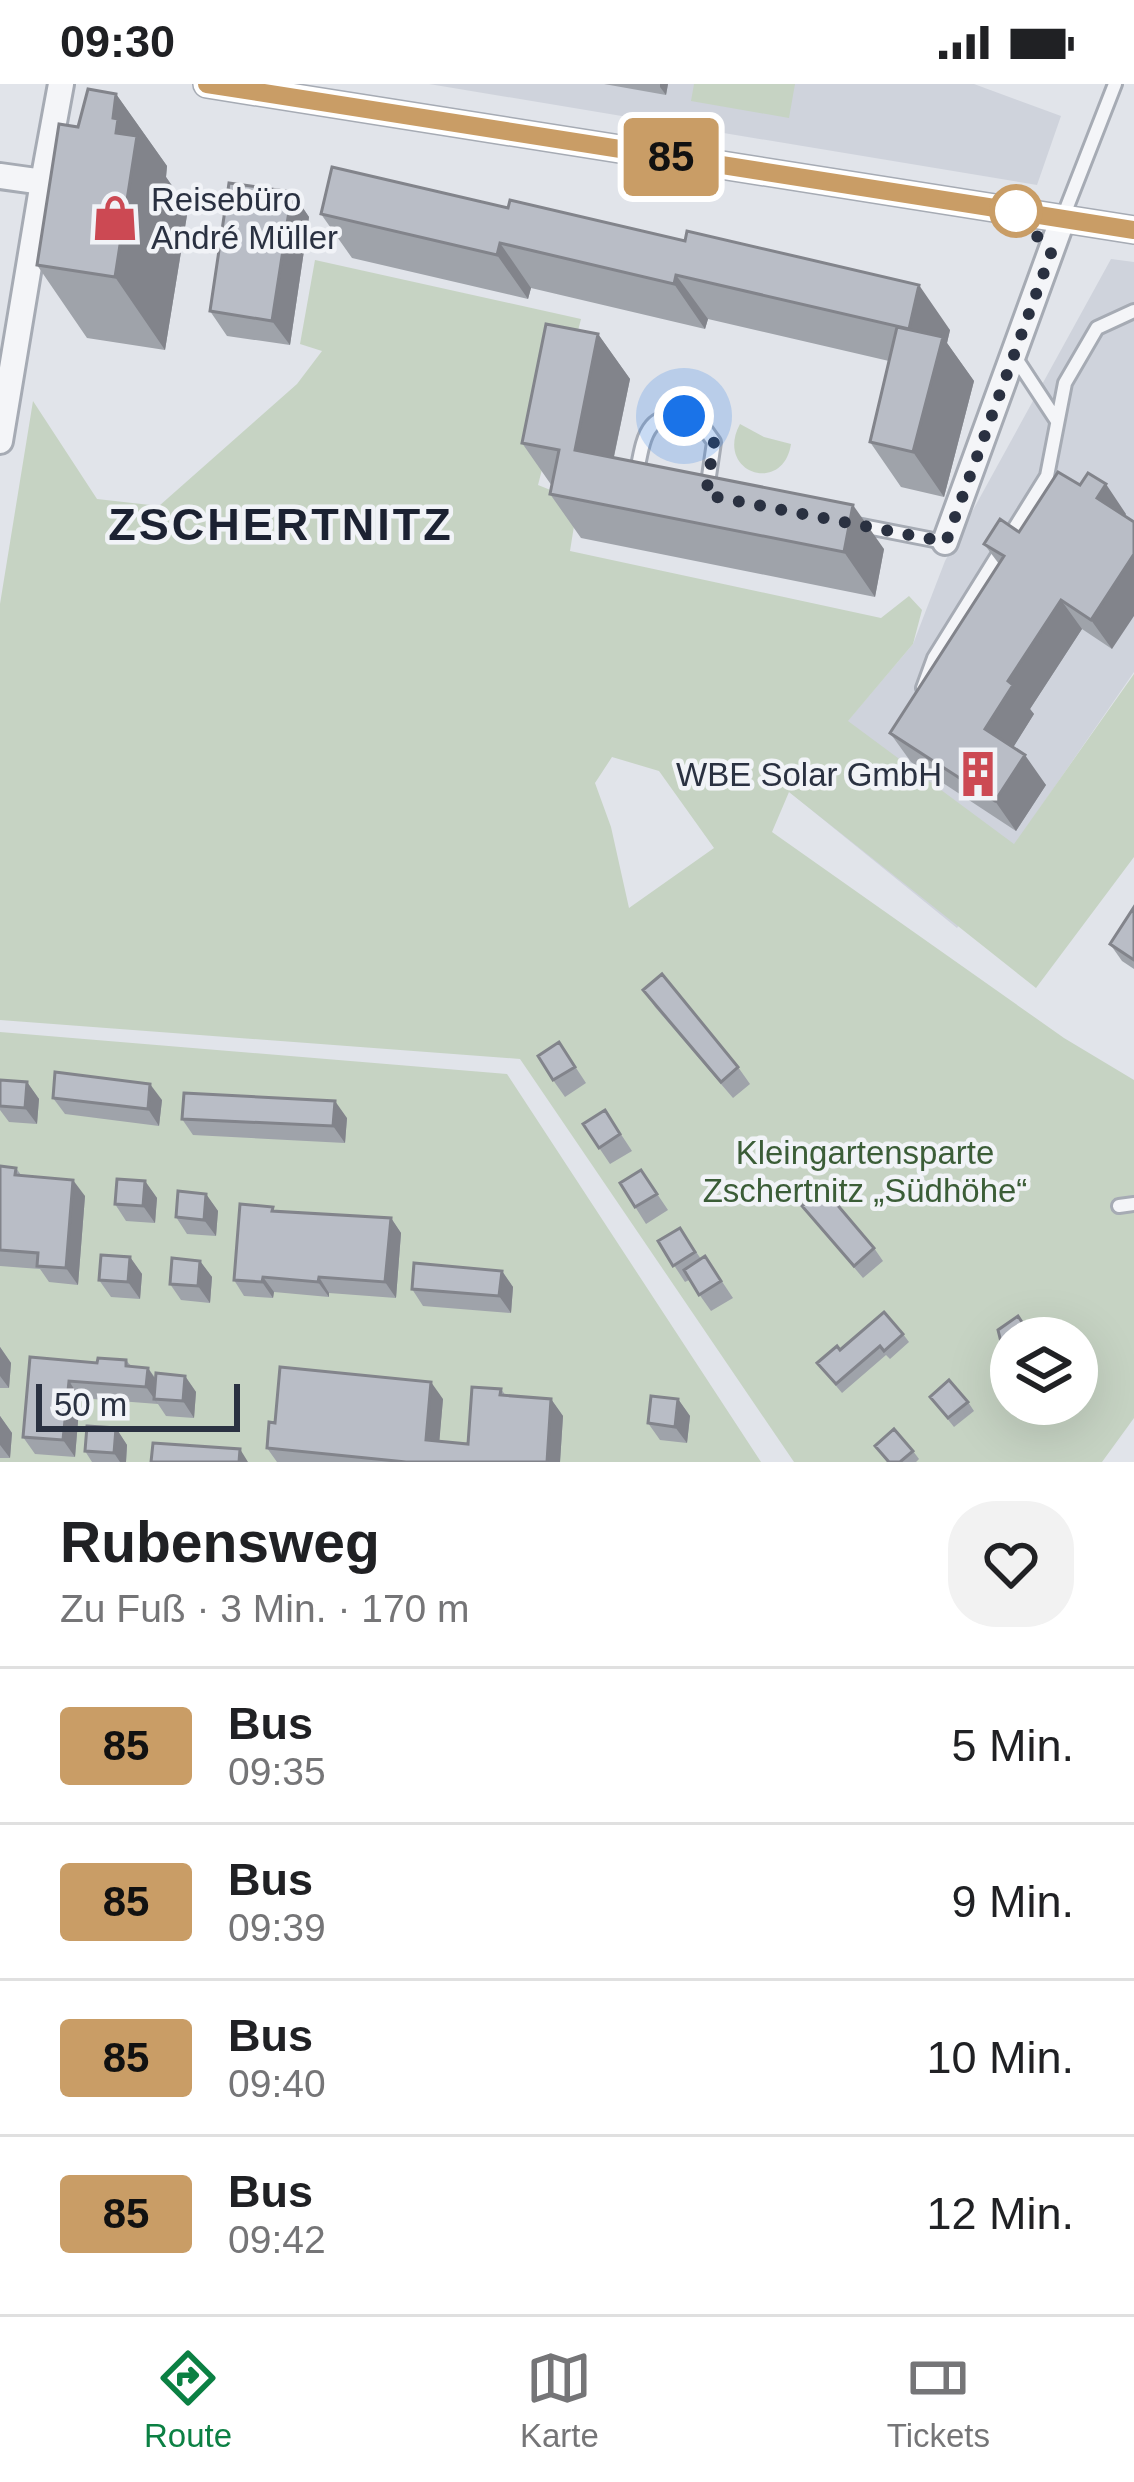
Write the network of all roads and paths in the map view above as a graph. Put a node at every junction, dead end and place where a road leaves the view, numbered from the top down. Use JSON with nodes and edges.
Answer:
{"nodes":[{"id":1,"x":61,"y":84,"type":"edge"},
{"id":2,"x":207,"y":84,"type":"edge"},
{"id":3,"x":1115,"y":84,"type":"edge"},
{"id":4,"x":0,"y":176,"type":"edge"},
{"id":5,"x":43,"y":182,"type":"junction"},
{"id":6,"x":1063,"y":218,"type":"junction"},
{"id":7,"x":1134,"y":230,"type":"edge"},
{"id":8,"x":1134,"y":311,"type":"edge"},
{"id":9,"x":1015,"y":357,"type":"junction"},
{"id":10,"x":1058,"y":421,"type":"junction"},
{"id":11,"x":0,"y":441,"type":"edge"},
{"id":12,"x":653,"y":484,"type":"edge"},
{"id":13,"x":689,"y":491,"type":"edge"},
{"id":14,"x":706,"y":495,"type":"junction"},
{"id":15,"x":728,"y":499,"type":"edge"},
{"id":16,"x":834,"y":520,"type":"edge"},
{"id":17,"x":946,"y":542,"type":"joint"},
{"id":18,"x":920,"y":696,"type":"edge"}],
"edges":[{"from":1,"to":5,"type":"street"},
{"from":2,"to":6,"type":"street"},
{"from":3,"to":6,"type":"lane"},
{"from":4,"to":5,"type":"street"},
{"from":5,"to":11,"type":"street"},
{"from":6,"to":7,"type":"street"},
{"from":6,"to":9,"type":"street"},
{"from":8,"to":10,"type":"lane"},
{"from":9,"to":10,"type":"lane"},
{"from":9,"to":17,"type":"street"},
{"from":10,"to":18,"type":"lane"},
{"from":12,"to":14,"type":"lane"},
{"from":13,"to":14,"type":"lane"},
{"from":14,"to":15,"type":"lane"},
{"from":16,"to":17,"type":"lane"}]}
